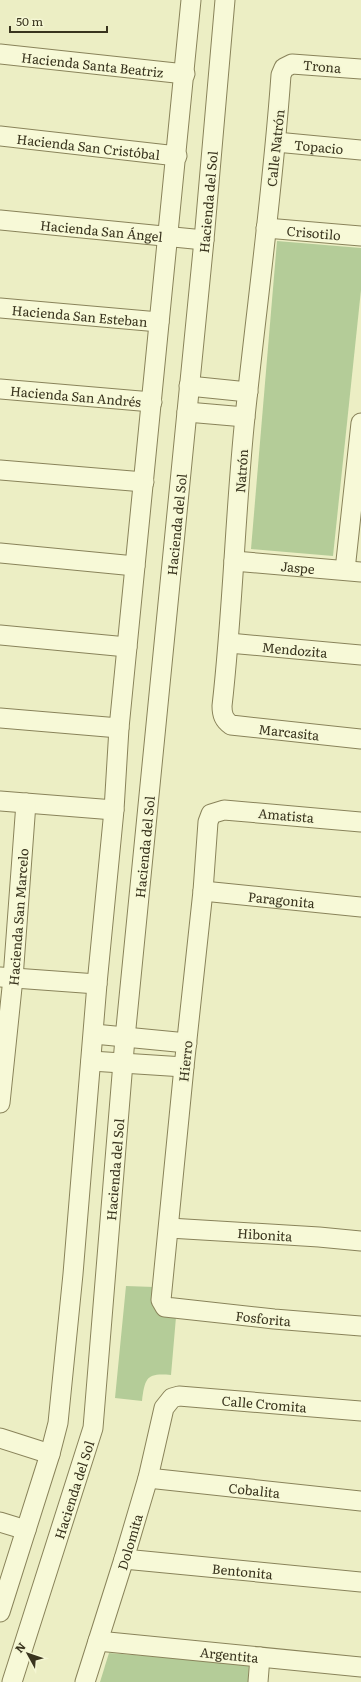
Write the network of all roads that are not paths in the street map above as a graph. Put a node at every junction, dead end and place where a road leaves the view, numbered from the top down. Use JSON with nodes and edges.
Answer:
{"nodes":[{"id":1,"x":191,"y":0,"type":"edge"},
{"id":2,"x":225,"y":0,"type":"edge"},
{"id":3,"x":0,"y":54,"type":"edge"},
{"id":4,"x":284,"y":68,"type":"joint"},
{"id":5,"x":361,"y":69,"type":"edge"},
{"id":6,"x":184,"y":74,"type":"junction"},
{"id":7,"x":0,"y":136,"type":"edge"},
{"id":8,"x":276,"y":142,"type":"junction"},
{"id":9,"x":361,"y":150,"type":"edge"},
{"id":10,"x":177,"y":156,"type":"junction"},
{"id":11,"x":0,"y":220,"type":"edge"},
{"id":12,"x":266,"y":228,"type":"junction"},
{"id":13,"x":168,"y":236,"type":"junction"},
{"id":14,"x":361,"y":236,"type":"edge"},
{"id":15,"x":204,"y":240,"type":"junction"},
{"id":16,"x":0,"y":308,"type":"edge"},
{"id":17,"x":159,"y":322,"type":"junction"},
{"id":18,"x":189,"y":386,"type":"junction"},
{"id":19,"x":0,"y":388,"type":"edge"},
{"id":20,"x":248,"y":392,"type":"junction"},
{"id":21,"x":152,"y":402,"type":"junction"},
{"id":22,"x":187,"y":412,"type":"junction"},
{"id":23,"x":245,"y":417,"type":"junction"},
{"id":24,"x":361,"y":422,"type":"edge"},
{"id":25,"x":0,"y":470,"type":"edge"},
{"id":26,"x":144,"y":482,"type":"junction"},
{"id":27,"x":0,"y":553,"type":"edge"},
{"id":28,"x":234,"y":561,"type":"junction"},
{"id":29,"x":135,"y":566,"type":"junction"},
{"id":30,"x":353,"y":571,"type":"edge"},
{"id":31,"x":0,"y":635,"type":"edge"},
{"id":32,"x":229,"y":643,"type":"junction"},
{"id":33,"x":127,"y":646,"type":"junction"},
{"id":34,"x":361,"y":655,"type":"edge"},
{"id":35,"x":222,"y":715,"type":"joint"},
{"id":36,"x":0,"y":718,"type":"edge"},
{"id":37,"x":119,"y":728,"type":"junction"},
{"id":38,"x":361,"y":739,"type":"edge"},
{"id":39,"x":0,"y":801,"type":"edge"},
{"id":40,"x":26,"y":803,"type":"junction"},
{"id":41,"x":114,"y":810,"type":"junction"},
{"id":42,"x":211,"y":814,"type":"joint"},
{"id":43,"x":361,"y":822,"type":"edge"},
{"id":44,"x":203,"y":891,"type":"junction"},
{"id":45,"x":361,"y":907,"type":"edge"},
{"id":46,"x":7,"y":977,"type":"edge"},
{"id":47,"x":97,"y":984,"type":"junction"},
{"id":48,"x":94,"y":1034,"type":"junction"},
{"id":49,"x":125,"y":1038,"type":"junction"},
{"id":50,"x":187,"y":1043,"type":"junction"},
{"id":51,"x":91,"y":1061,"type":"junction"},
{"id":52,"x":124,"y":1063,"type":"junction"},
{"id":53,"x":184,"y":1067,"type":"junction"},
{"id":54,"x":0,"y":1103,"type":"edge"},
{"id":55,"x":169,"y":1228,"type":"junction"},
{"id":56,"x":361,"y":1241,"type":"edge"},
{"id":57,"x":166,"y":1307,"type":"joint"},
{"id":58,"x":361,"y":1326,"type":"edge"},
{"id":59,"x":168,"y":1401,"type":"joint"},
{"id":60,"x":361,"y":1411,"type":"edge"},
{"id":61,"x":0,"y":1438,"type":"edge"},
{"id":62,"x":50,"y":1454,"type":"junction"},
{"id":63,"x":148,"y":1478,"type":"junction"},
{"id":64,"x":361,"y":1501,"type":"edge"},
{"id":65,"x":0,"y":1522,"type":"edge"},
{"id":66,"x":26,"y":1530,"type":"junction"},
{"id":67,"x":124,"y":1560,"type":"junction"},
{"id":68,"x":361,"y":1582,"type":"edge"},
{"id":69,"x":0,"y":1611,"type":"edge"},
{"id":70,"x":98,"y":1641,"type":"junction"},
{"id":71,"x":260,"y":1657,"type":"junction"},
{"id":72,"x":361,"y":1667,"type":"edge"},
{"id":73,"x":12,"y":1682,"type":"edge"},
{"id":74,"x":85,"y":1682,"type":"edge"},
{"id":75,"x":258,"y":1682,"type":"edge"}],
"edges":[{"from":1,"to":6,"type":"street"},
{"from":2,"to":15,"type":"street","name":"Hacienda del Sol"},
{"from":3,"to":6,"type":"street","name":"Hacienda Santa Beatriz"},
{"from":4,"to":5,"type":"street","name":"Trona"},
{"from":4,"to":8,"type":"street","name":"Calle Natrón"},
{"from":6,"to":10,"type":"street"},
{"from":7,"to":10,"type":"street","name":"Hacienda San Cristóbal"},
{"from":8,"to":9,"type":"street","name":"Topacio"},
{"from":8,"to":12,"type":"street","name":"Calle Natrón"},
{"from":10,"to":13,"type":"street"},
{"from":11,"to":13,"type":"street","name":"Hacienda San Ángel"},
{"from":12,"to":14,"type":"street","name":"Crisotilo"},
{"from":12,"to":20,"type":"street","name":"Natrón"},
{"from":13,"to":15,"type":"street","name":"Hacienda San Ángel"},
{"from":13,"to":17,"type":"street"},
{"from":15,"to":18,"type":"street","name":"Hacienda del Sol"},
{"from":16,"to":17,"type":"street","name":"Hacienda San Esteban"},
{"from":17,"to":21,"type":"street"},
{"from":18,"to":20,"type":"street"},
{"from":18,"to":22,"type":"street","name":"Hacienda del Sol"},
{"from":19,"to":21,"type":"street","name":"Hacienda San Andrés"},
{"from":20,"to":23,"type":"street","name":"Natrón"},
{"from":21,"to":26,"type":"street"},
{"from":22,"to":23,"type":"street"},
{"from":22,"to":49,"type":"street","name":"Hacienda del Sol"},
{"from":23,"to":28,"type":"street","name":"Natrón"},
{"from":24,"to":30,"type":"street"},
{"from":25,"to":26,"type":"street"},
{"from":26,"to":29,"type":"street"},
{"from":27,"to":29,"type":"street"},
{"from":28,"to":30,"type":"street","name":"Jaspe"},
{"from":28,"to":32,"type":"street","name":"Natrón"},
{"from":29,"to":33,"type":"street"},
{"from":31,"to":33,"type":"street"},
{"from":32,"to":34,"type":"street","name":"Mendozita"},
{"from":32,"to":35,"type":"street","name":"Natrón"},
{"from":33,"to":37,"type":"street"},
{"from":35,"to":38,"type":"street","name":"Marcasita"},
{"from":36,"to":37,"type":"street"},
{"from":37,"to":41,"type":"street"},
{"from":39,"to":40,"type":"street"},
{"from":40,"to":41,"type":"street"},
{"from":40,"to":46,"type":"street","name":"Hacienda San Marcelo"},
{"from":41,"to":47,"type":"street"},
{"from":42,"to":43,"type":"street","name":"Amatista"},
{"from":42,"to":44,"type":"street","name":"Hierro"},
{"from":44,"to":45,"type":"street","name":"Paragonita"},
{"from":44,"to":50,"type":"street","name":"Hierro"},
{"from":46,"to":47,"type":"street"},
{"from":46,"to":54,"type":"street","name":"Hacienda San Marcelo"},
{"from":47,"to":48,"type":"street"},
{"from":48,"to":49,"type":"street"},
{"from":48,"to":51,"type":"street"},
{"from":49,"to":50,"type":"street"},
{"from":49,"to":52,"type":"street","name":"Hacienda del Sol"},
{"from":50,"to":53,"type":"street","name":"Hierro"},
{"from":51,"to":52,"type":"street"},
{"from":51,"to":62,"type":"street"},
{"from":52,"to":53,"type":"street"},
{"from":52,"to":73,"type":"street","name":"Hacienda del Sol"},
{"from":53,"to":55,"type":"street","name":"Hierro"},
{"from":55,"to":56,"type":"street","name":"Hibonita"},
{"from":55,"to":57,"type":"street","name":"Hierro"},
{"from":57,"to":58,"type":"street","name":"Fosforita"},
{"from":59,"to":60,"type":"street","name":"Calle Cromita"},
{"from":59,"to":63,"type":"street","name":"Dolomita"},
{"from":61,"to":62,"type":"street"},
{"from":62,"to":66,"type":"street"},
{"from":63,"to":64,"type":"street","name":"Cobalita"},
{"from":63,"to":67,"type":"street","name":"Dolomita"},
{"from":65,"to":66,"type":"street"},
{"from":66,"to":69,"type":"street"},
{"from":67,"to":68,"type":"street","name":"Bentonita"},
{"from":67,"to":70,"type":"street","name":"Dolomita"},
{"from":70,"to":71,"type":"street","name":"Argentita"},
{"from":70,"to":74,"type":"street","name":"Dolomita"},
{"from":71,"to":72,"type":"street","name":"Argentita"},
{"from":71,"to":75,"type":"street"}]}
